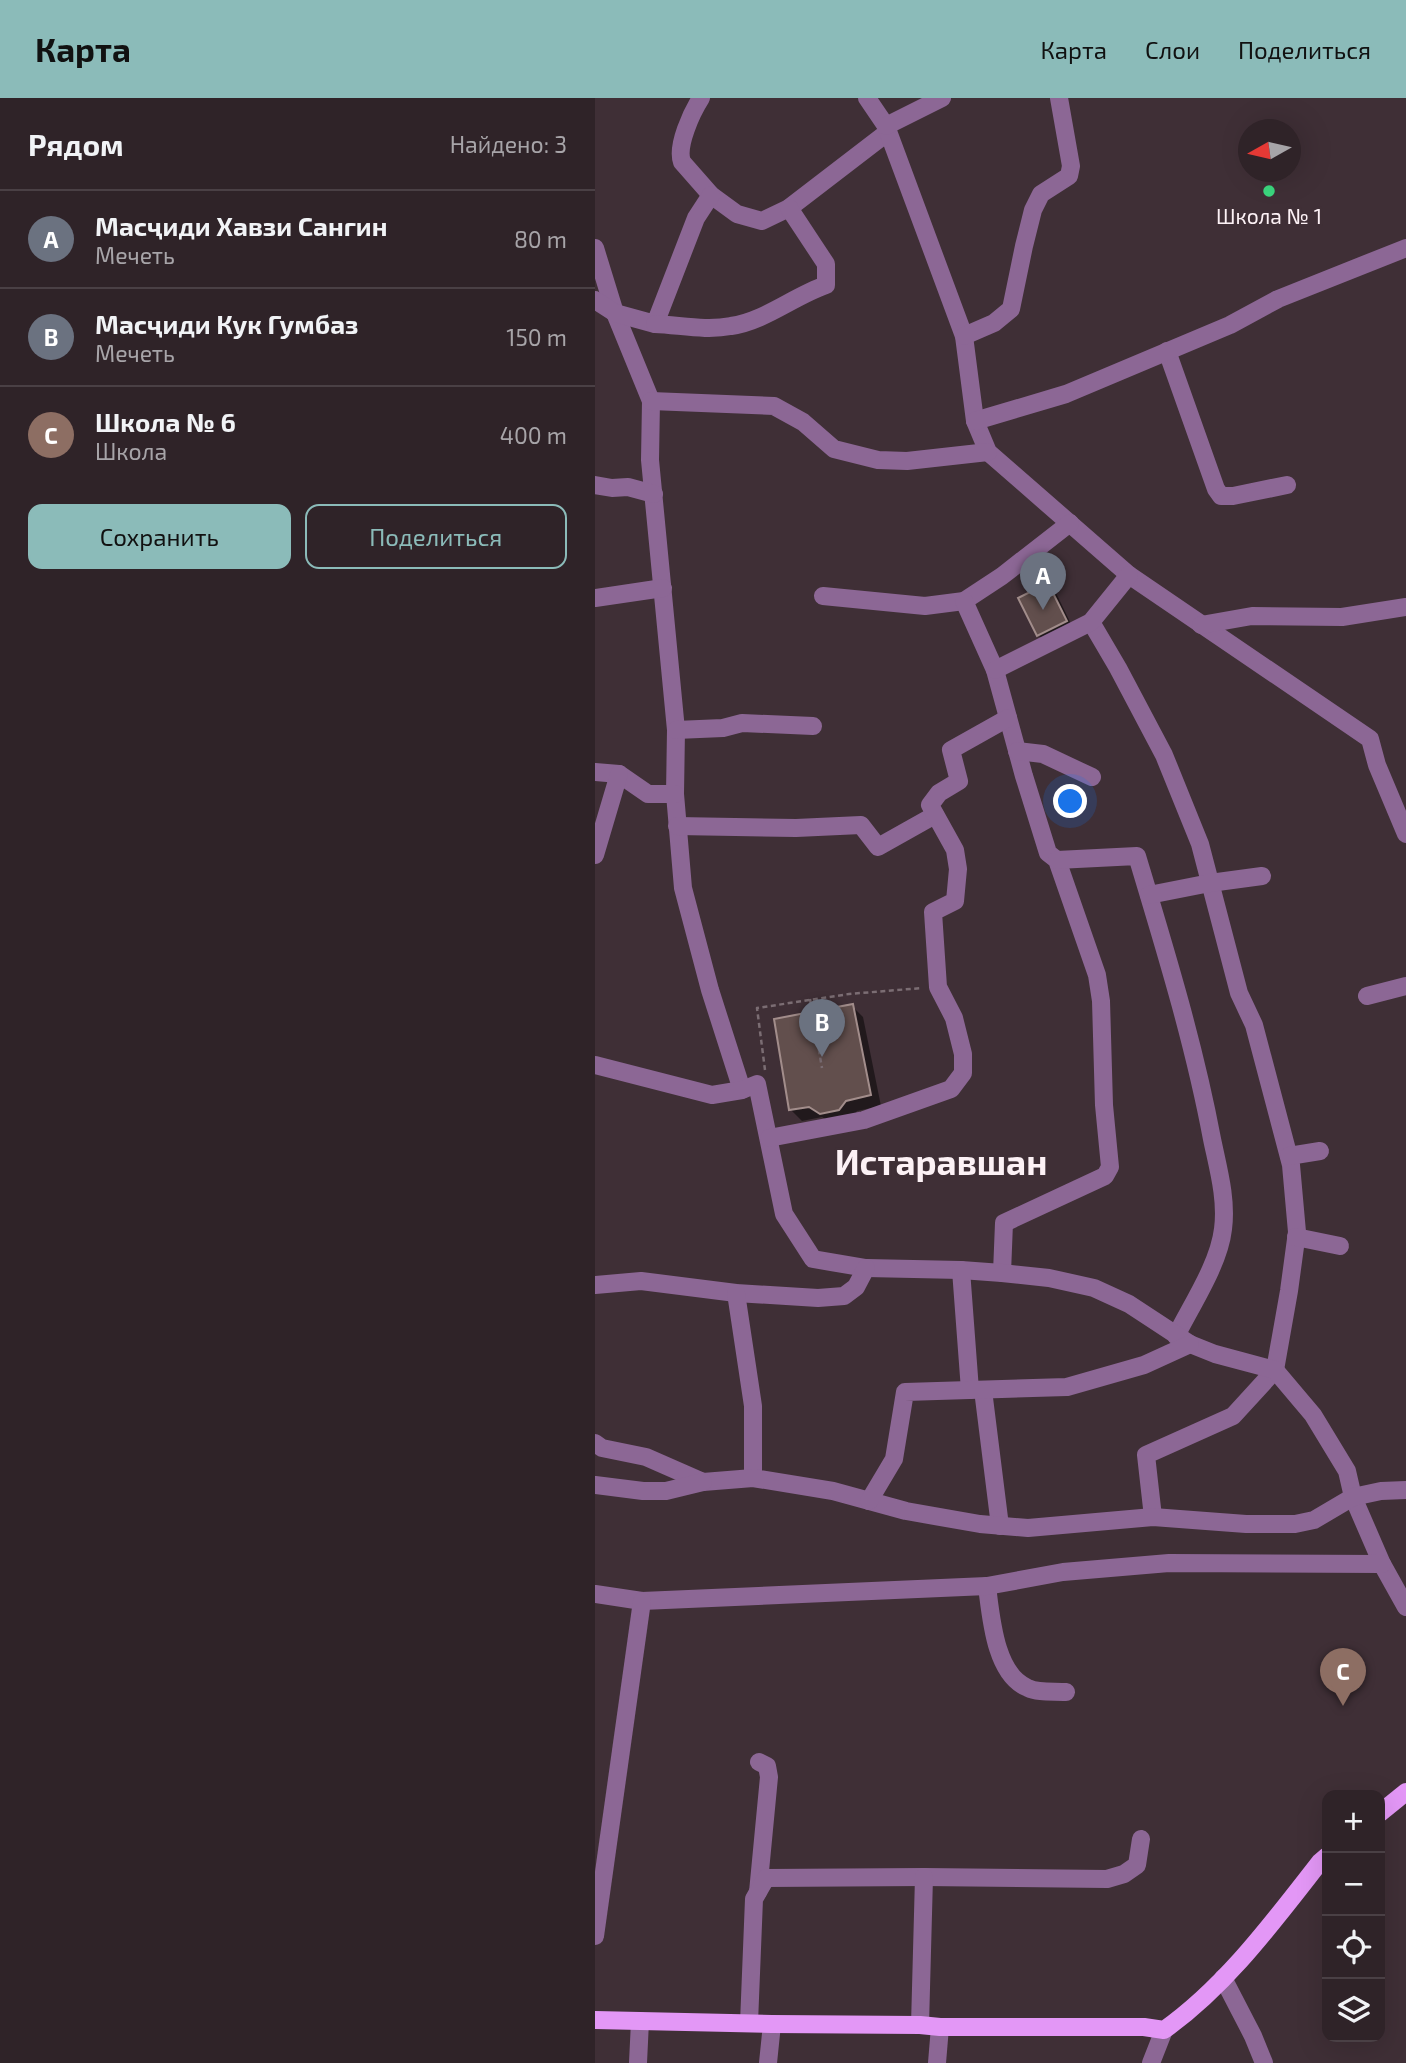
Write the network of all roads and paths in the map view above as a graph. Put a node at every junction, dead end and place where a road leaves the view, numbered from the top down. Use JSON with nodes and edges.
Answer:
{"nodes":[{"id":1,"x":701,"y":98,"type":"edge"},
{"id":2,"x":867,"y":98,"type":"edge"},
{"id":3,"x":942,"y":98,"type":"edge"},
{"id":4,"x":1059,"y":98,"type":"edge"},
{"id":5,"x":887,"y":129,"type":"junction"},
{"id":6,"x":711,"y":195,"type":"junction"},
{"id":7,"x":789,"y":208,"type":"junction"},
{"id":8,"x":595,"y":248,"type":"edge"},
{"id":9,"x":1406,"y":248,"type":"edge"},
{"id":10,"x":595,"y":300,"type":"edge"},
{"id":11,"x":615,"y":313,"type":"junction"},
{"id":12,"x":655,"y":324,"type":"junction"},
{"id":13,"x":964,"y":336,"type":"junction"},
{"id":14,"x":1167,"y":351,"type":"junction"},
{"id":15,"x":650,"y":401,"type":"junction"},
{"id":16,"x":975,"y":421,"type":"junction"},
{"id":17,"x":988,"y":452,"type":"junction"},
{"id":18,"x":595,"y":485,"type":"edge"},
{"id":19,"x":1287,"y":485,"type":"dead end"},
{"id":20,"x":654,"y":494,"type":"junction"},
{"id":21,"x":1070,"y":523,"type":"junction"},
{"id":22,"x":1129,"y":575,"type":"junction"},
{"id":23,"x":663,"y":588,"type":"junction"},
{"id":24,"x":823,"y":596,"type":"dead end"},
{"id":25,"x":595,"y":598,"type":"edge"},
{"id":26,"x":964,"y":601,"type":"junction"},
{"id":27,"x":1406,"y":607,"type":"edge"},
{"id":28,"x":1091,"y":622,"type":"junction"},
{"id":29,"x":1201,"y":625,"type":"junction"},
{"id":30,"x":995,"y":670,"type":"junction"},
{"id":31,"x":1009,"y":718,"type":"junction"},
{"id":32,"x":813,"y":726,"type":"dead end"},
{"id":33,"x":676,"y":730,"type":"junction"},
{"id":34,"x":1017,"y":751,"type":"junction"},
{"id":35,"x":595,"y":772,"type":"edge"},
{"id":36,"x":619,"y":774,"type":"junction"},
{"id":37,"x":1092,"y":777,"type":"dead end"},
{"id":38,"x":675,"y":794,"type":"junction"},
{"id":39,"x":935,"y":815,"type":"junction"},
{"id":40,"x":677,"y":826,"type":"junction"},
{"id":41,"x":1406,"y":834,"type":"edge"},
{"id":42,"x":595,"y":855,"type":"edge"},
{"id":43,"x":1057,"y":860,"type":"junction"},
{"id":44,"x":1262,"y":876,"type":"dead end"},
{"id":45,"x":1210,"y":883,"type":"junction"},
{"id":46,"x":1149,"y":895,"type":"junction"},
{"id":47,"x":1406,"y":986,"type":"edge"},
{"id":48,"x":938,"y":987,"type":"junction"},
{"id":49,"x":1367,"y":996,"type":"dead end"},
{"id":50,"x":810,"y":999,"type":"junction"},
{"id":51,"x":595,"y":1065,"type":"edge"},
{"id":52,"x":822,"y":1068,"type":"dead end"},
{"id":53,"x":750,"y":1087,"type":"junction"},
{"id":54,"x":769,"y":1138,"type":"junction"},
{"id":55,"x":1320,"y":1151,"type":"dead end"},
{"id":56,"x":1289,"y":1156,"type":"junction"},
{"id":57,"x":1296,"y":1237,"type":"junction"},
{"id":58,"x":1340,"y":1245,"type":"dead end"},
{"id":59,"x":866,"y":1268,"type":"junction"},
{"id":60,"x":961,"y":1269,"type":"junction"},
{"id":61,"x":1002,"y":1273,"type":"junction"},
{"id":62,"x":595,"y":1285,"type":"edge"},
{"id":63,"x":736,"y":1293,"type":"junction"},
{"id":64,"x":1183,"y":1340,"type":"junction"},
{"id":65,"x":1275,"y":1370,"type":"junction"},
{"id":66,"x":977,"y":1390,"type":"junction"},
{"id":67,"x":595,"y":1443,"type":"edge"},
{"id":68,"x":753,"y":1478,"type":"junction"},
{"id":69,"x":703,"y":1482,"type":"junction"},
{"id":70,"x":595,"y":1485,"type":"edge"},
{"id":71,"x":1406,"y":1490,"type":"edge"},
{"id":72,"x":1353,"y":1497,"type":"junction"},
{"id":73,"x":869,"y":1501,"type":"junction"},
{"id":74,"x":1153,"y":1517,"type":"junction"},
{"id":75,"x":1000,"y":1526,"type":"junction"},
{"id":76,"x":1382,"y":1564,"type":"junction"},
{"id":77,"x":988,"y":1586,"type":"junction"},
{"id":78,"x":595,"y":1594,"type":"edge"},
{"id":79,"x":642,"y":1601,"type":"junction"},
{"id":80,"x":1406,"y":1607,"type":"edge"},
{"id":81,"x":1066,"y":1692,"type":"dead end"},
{"id":82,"x":759,"y":1762,"type":"dead end"},
{"id":83,"x":1406,"y":1791,"type":"edge"},
{"id":84,"x":1385,"y":1809,"type":"edge"},
{"id":85,"x":1141,"y":1839,"type":"dead end"},
{"id":86,"x":1322,"y":1860,"type":"edge"},
{"id":87,"x":924,"y":1877,"type":"junction"},
{"id":88,"x":758,"y":1892,"type":"junction"},
{"id":89,"x":596,"y":1924,"type":"edge"},
{"id":90,"x":1223,"y":1978,"type":"junction"},
{"id":91,"x":595,"y":2020,"type":"edge"},
{"id":92,"x":640,"y":2021,"type":"junction"},
{"id":93,"x":749,"y":2024,"type":"junction"},
{"id":94,"x":772,"y":2024,"type":"junction"},
{"id":95,"x":921,"y":2025,"type":"junction"},
{"id":96,"x":940,"y":2027,"type":"junction"},
{"id":97,"x":1164,"y":2030,"type":"junction"},
{"id":98,"x":638,"y":2063,"type":"edge"},
{"id":99,"x":768,"y":2063,"type":"edge"},
{"id":100,"x":936,"y":2063,"type":"edge"},
{"id":101,"x":1151,"y":2063,"type":"edge"},
{"id":102,"x":1264,"y":2063,"type":"edge"}],
"edges":[{"from":1,"to":6,"type":"street"},
{"from":2,"to":5,"type":"street"},
{"from":3,"to":5,"type":"street"},
{"from":4,"to":13,"type":"street"},
{"from":5,"to":7,"type":"street"},
{"from":5,"to":13,"type":"street"},
{"from":6,"to":7,"type":"street"},
{"from":6,"to":12,"type":"street"},
{"from":7,"to":12,"type":"street"},
{"from":8,"to":11,"type":"street"},
{"from":9,"to":14,"type":"street"},
{"from":10,"to":11,"type":"street"},
{"from":11,"to":12,"type":"street"},
{"from":11,"to":15,"type":"street"},
{"from":13,"to":16,"type":"street"},
{"from":14,"to":16,"type":"street"},
{"from":14,"to":19,"type":"street"},
{"from":15,"to":17,"type":"street"},
{"from":15,"to":20,"type":"street"},
{"from":16,"to":17,"type":"street"},
{"from":17,"to":21,"type":"street"},
{"from":18,"to":20,"type":"street"},
{"from":20,"to":23,"type":"street"},
{"from":21,"to":22,"type":"street"},
{"from":21,"to":26,"type":"street"},
{"from":22,"to":28,"type":"street"},
{"from":22,"to":29,"type":"street"},
{"from":23,"to":25,"type":"street"},
{"from":23,"to":33,"type":"street"},
{"from":24,"to":26,"type":"street"},
{"from":26,"to":30,"type":"street"},
{"from":27,"to":29,"type":"street"},
{"from":28,"to":30,"type":"street"},
{"from":28,"to":45,"type":"street"},
{"from":29,"to":41,"type":"street"},
{"from":30,"to":31,"type":"street"},
{"from":31,"to":34,"type":"street"},
{"from":31,"to":39,"type":"street"},
{"from":32,"to":33,"type":"street"},
{"from":33,"to":38,"type":"street"},
{"from":34,"to":37,"type":"street"},
{"from":34,"to":43,"type":"street"},
{"from":35,"to":36,"type":"street"},
{"from":36,"to":38,"type":"street"},
{"from":36,"to":42,"type":"street"},
{"from":38,"to":40,"type":"street"},
{"from":39,"to":40,"type":"street"},
{"from":39,"to":48,"type":"street"},
{"from":40,"to":53,"type":"street"},
{"from":43,"to":46,"type":"street"},
{"from":43,"to":61,"type":"street"},
{"from":44,"to":45,"type":"street"},
{"from":45,"to":46,"type":"street"},
{"from":45,"to":56,"type":"street"},
{"from":46,"to":64,"type":"street"},
{"from":47,"to":49,"type":"street"},
{"from":48,"to":50,"type":"path"},
{"from":48,"to":54,"type":"street"},
{"from":50,"to":52,"type":"path"},
{"from":50,"to":53,"type":"path"},
{"from":51,"to":53,"type":"street"},
{"from":53,"to":54,"type":"street"},
{"from":54,"to":59,"type":"street"},
{"from":55,"to":56,"type":"street"},
{"from":56,"to":57,"type":"street"},
{"from":57,"to":58,"type":"street"},
{"from":57,"to":65,"type":"street"},
{"from":59,"to":60,"type":"street"},
{"from":59,"to":63,"type":"street"},
{"from":60,"to":61,"type":"street"},
{"from":60,"to":66,"type":"street"},
{"from":61,"to":64,"type":"street"},
{"from":62,"to":63,"type":"street"},
{"from":63,"to":68,"type":"street"},
{"from":64,"to":65,"type":"street"},
{"from":64,"to":66,"type":"street"},
{"from":65,"to":72,"type":"street"},
{"from":65,"to":74,"type":"street"},
{"from":66,"to":73,"type":"street"},
{"from":66,"to":75,"type":"street"},
{"from":67,"to":69,"type":"street"},
{"from":68,"to":69,"type":"street"},
{"from":68,"to":73,"type":"street"},
{"from":69,"to":70,"type":"street"},
{"from":71,"to":72,"type":"street"},
{"from":72,"to":74,"type":"street"},
{"from":72,"to":76,"type":"street"},
{"from":73,"to":75,"type":"street"},
{"from":74,"to":75,"type":"street"},
{"from":76,"to":77,"type":"street"},
{"from":76,"to":80,"type":"street"},
{"from":77,"to":79,"type":"street"},
{"from":77,"to":81,"type":"street"},
{"from":78,"to":79,"type":"street"},
{"from":79,"to":89,"type":"street"},
{"from":82,"to":88,"type":"street"},
{"from":83,"to":84,"type":"main road"},
{"from":85,"to":87,"type":"street"},
{"from":86,"to":90,"type":"main road"},
{"from":87,"to":88,"type":"street"},
{"from":87,"to":95,"type":"street"},
{"from":88,"to":93,"type":"street"},
{"from":90,"to":97,"type":"main road"},
{"from":90,"to":102,"type":"street"},
{"from":91,"to":92,"type":"main road"},
{"from":92,"to":93,"type":"main road"},
{"from":92,"to":98,"type":"street"},
{"from":93,"to":94,"type":"main road"},
{"from":94,"to":95,"type":"main road"},
{"from":94,"to":99,"type":"street"},
{"from":95,"to":96,"type":"main road"},
{"from":96,"to":97,"type":"main road"},
{"from":96,"to":100,"type":"street"},
{"from":97,"to":101,"type":"street"}]}
